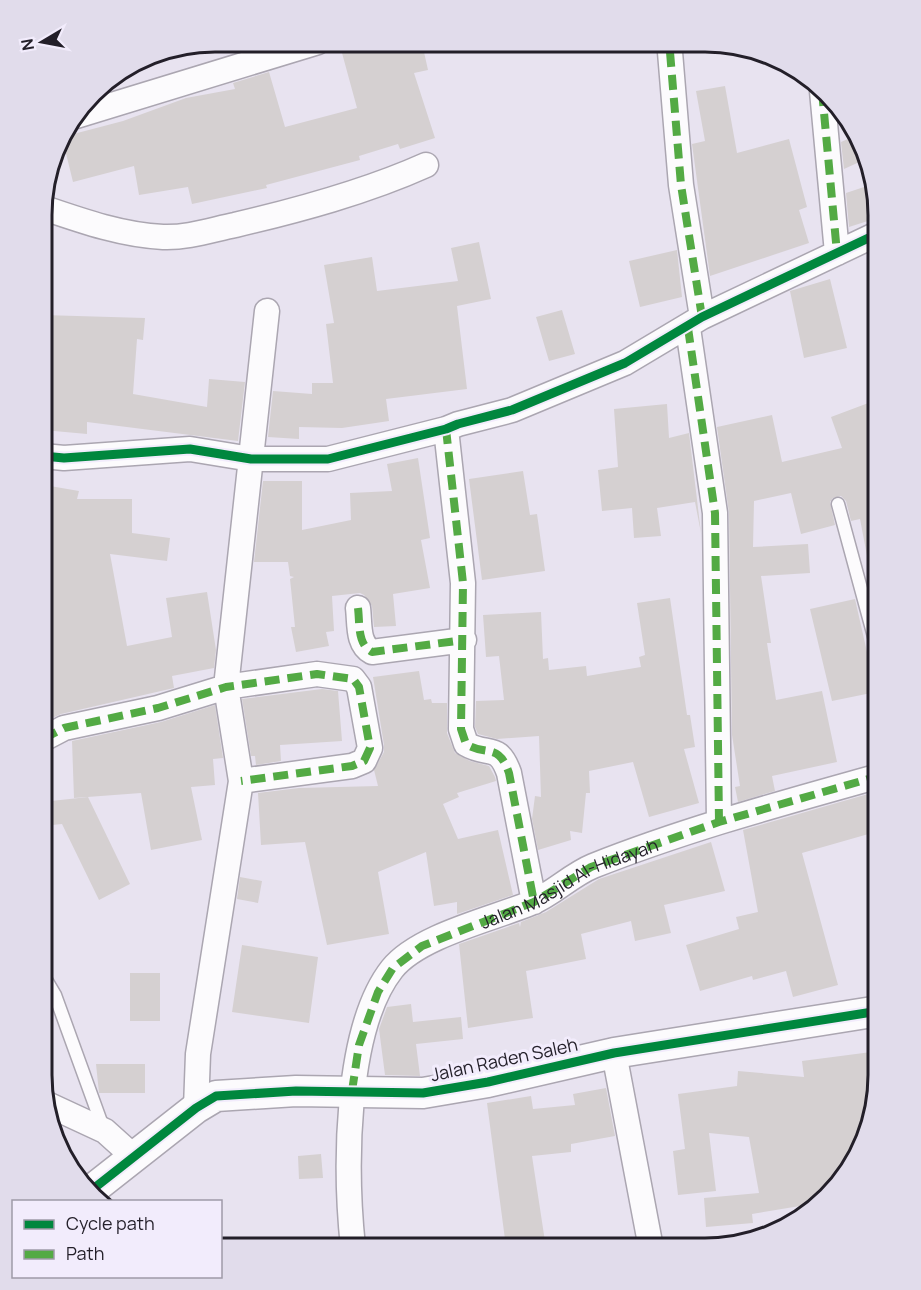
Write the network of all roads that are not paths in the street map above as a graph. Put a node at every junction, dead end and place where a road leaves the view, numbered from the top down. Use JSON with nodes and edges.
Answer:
{"nodes":[{"id":1,"x":285,"y":52,"type":"edge"},
{"id":2,"x":670,"y":52,"type":"dead end"},
{"id":3,"x":823,"y":102,"type":"edge"},
{"id":4,"x":90,"y":112,"type":"edge"},
{"id":5,"x":426,"y":165,"type":"dead end"},
{"id":6,"x":53,"y":210,"type":"edge"},
{"id":7,"x":868,"y":238,"type":"edge"},
{"id":8,"x":837,"y":253,"type":"junction"},
{"id":9,"x":267,"y":311,"type":"dead end"},
{"id":10,"x":695,"y":322,"type":"junction"},
{"id":11,"x":446,"y":429,"type":"junction"},
{"id":12,"x":52,"y":457,"type":"edge"},
{"id":13,"x":251,"y":459,"type":"junction"},
{"id":14,"x":838,"y":504,"type":"dead end"},
{"id":15,"x":358,"y":608,"type":"dead end"},
{"id":16,"x":868,"y":614,"type":"edge"},
{"id":17,"x":464,"y":640,"type":"junction"},
{"id":18,"x":226,"y":687,"type":"junction"},
{"id":19,"x":52,"y":735,"type":"edge"},
{"id":20,"x":868,"y":779,"type":"edge"},
{"id":21,"x":241,"y":781,"type":"junction"},
{"id":22,"x":719,"y":822,"type":"junction"},
{"id":23,"x":534,"y":902,"type":"junction"},
{"id":24,"x":52,"y":990,"type":"edge"},
{"id":25,"x":868,"y":1013,"type":"edge"},
{"id":26,"x":614,"y":1053,"type":"junction"},
{"id":27,"x":352,"y":1091,"type":"junction"},
{"id":28,"x":196,"y":1108,"type":"junction"},
{"id":29,"x":57,"y":1109,"type":"edge"},
{"id":30,"x":105,"y":1131,"type":"junction"},
{"id":31,"x":135,"y":1158,"type":"junction"},
{"id":32,"x":97,"y":1186,"type":"edge"},
{"id":33,"x":352,"y":1238,"type":"edge"},
{"id":34,"x":649,"y":1238,"type":"edge"}],
"edges":[{"from":1,"to":4,"type":"street"},
{"from":2,"to":10,"type":"street"},
{"from":3,"to":8,"type":"street"},
{"from":5,"to":6,"type":"street"},
{"from":7,"to":8,"type":"street"},
{"from":8,"to":10,"type":"street"},
{"from":9,"to":13,"type":"street"},
{"from":10,"to":11,"type":"street"},
{"from":10,"to":22,"type":"street"},
{"from":11,"to":13,"type":"street"},
{"from":11,"to":17,"type":"street"},
{"from":12,"to":13,"type":"street"},
{"from":13,"to":18,"type":"street"},
{"from":14,"to":16,"type":"lane"},
{"from":15,"to":17,"type":"street"},
{"from":17,"to":23,"type":"street"},
{"from":18,"to":19,"type":"street"},
{"from":18,"to":21,"type":"street"},
{"from":18,"to":21,"type":"street"},
{"from":20,"to":22,"type":"street","name":"Jalan Masjid Al-Hidayah"},
{"from":21,"to":28,"type":"street"},
{"from":22,"to":23,"type":"street","name":"Jalan Masjid Al-Hidayah"},
{"from":23,"to":27,"type":"street","name":"Jalan Masjid Al-Hidayah"},
{"from":24,"to":30,"type":"lane"},
{"from":25,"to":26,"type":"street","name":"Jalan Raden Saleh"},
{"from":26,"to":27,"type":"street","name":"Jalan Raden Saleh"},
{"from":26,"to":34,"type":"street"},
{"from":27,"to":28,"type":"street","name":"Jalan Raden Saleh"},
{"from":27,"to":33,"type":"street","name":"Jalan Masjid Al-Hidayah"},
{"from":28,"to":31,"type":"street","name":"Jalan Raden Saleh"},
{"from":29,"to":30,"type":"street"},
{"from":30,"to":31,"type":"street"},
{"from":31,"to":32,"type":"street","name":"Jalan Raden Saleh"}]}
